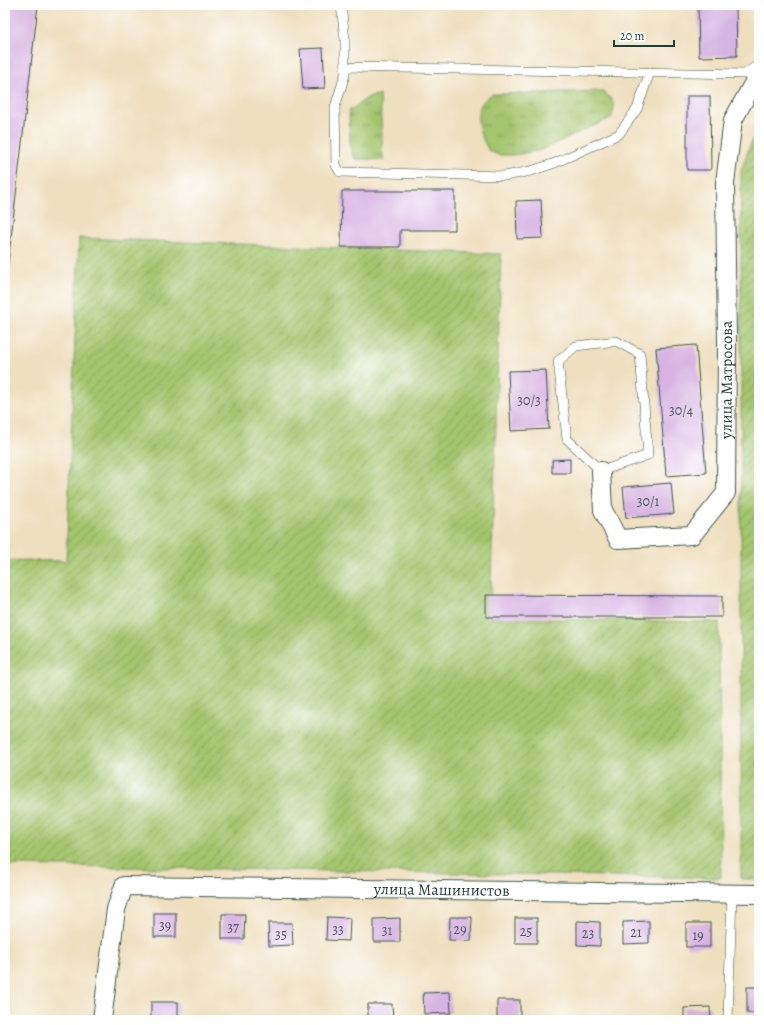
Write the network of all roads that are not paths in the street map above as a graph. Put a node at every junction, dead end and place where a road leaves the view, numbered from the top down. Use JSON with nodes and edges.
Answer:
{"nodes":[{"id":1,"x":341,"y":5,"type":"edge"},
{"id":2,"x":759,"y":64,"type":"edge"},
{"id":3,"x":345,"y":67,"type":"junction"},
{"id":4,"x":650,"y":72,"type":"junction"},
{"id":5,"x":759,"y":73,"type":"edge"},
{"id":6,"x":601,"y":471,"type":"junction"},
{"id":7,"x":732,"y":894,"type":"junction"},
{"id":8,"x":759,"y":894,"type":"edge"},
{"id":9,"x":102,"y":1020,"type":"edge"},
{"id":10,"x":728,"y":1020,"type":"edge"}],
"edges":[{"from":1,"to":3,"type":"lane"},
{"from":2,"to":4,"type":"lane"},
{"from":3,"to":4,"type":"lane"},
{"from":3,"to":4,"type":"lane"},
{"from":5,"to":6,"type":"street","name":"улица Матросова"},
{"from":6,"to":6,"type":"lane"},
{"from":7,"to":8,"type":"street","name":"улица Машинистов"},
{"from":7,"to":9,"type":"street","name":"улица Машинистов"},
{"from":7,"to":10,"type":"lane"}]}
